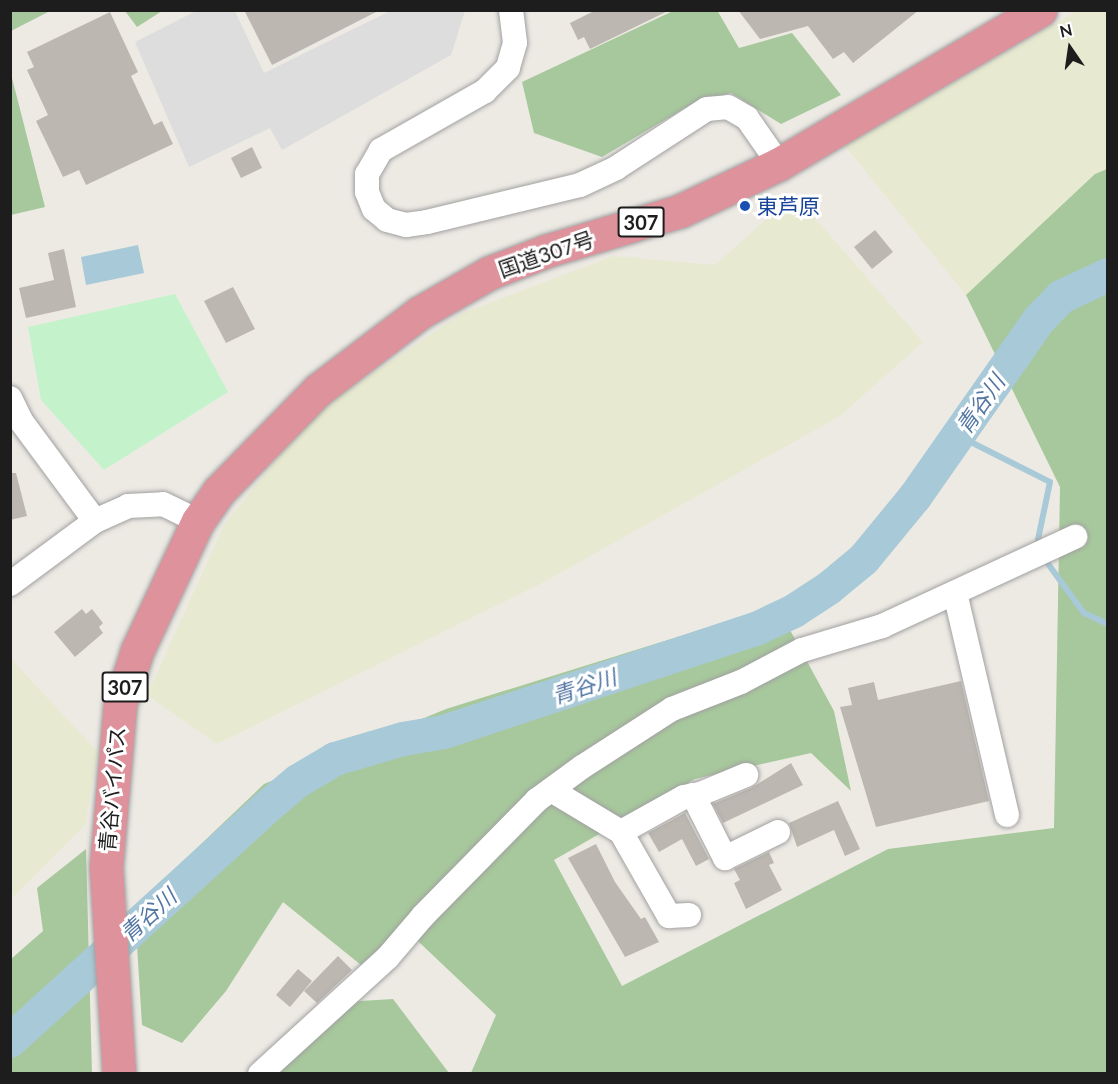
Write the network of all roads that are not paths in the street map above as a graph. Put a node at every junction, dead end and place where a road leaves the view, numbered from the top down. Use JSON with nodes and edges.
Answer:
{"nodes":[{"id":1,"x":511,"y":10,"type":"edge"},
{"id":2,"x":1040,"y":10,"type":"edge"},
{"id":3,"x":779,"y":164,"type":"junction"},
{"id":4,"x":10,"y":398,"type":"edge"},
{"id":5,"x":95,"y":521,"type":"junction"},
{"id":6,"x":198,"y":521,"type":"junction"},
{"id":7,"x":1075,"y":537,"type":"dead end"},
{"id":8,"x":10,"y":584,"type":"edge"},
{"id":9,"x":955,"y":593,"type":"junction"},
{"id":10,"x":746,"y":775,"type":"dead end"},
{"id":11,"x":551,"y":790,"type":"junction"},
{"id":12,"x":693,"y":795,"type":"junction"},
{"id":13,"x":1007,"y":815,"type":"dead end"},
{"id":14,"x":621,"y":832,"type":"junction"},
{"id":15,"x":778,"y":832,"type":"dead end"},
{"id":16,"x":689,"y":915,"type":"dead end"},
{"id":17,"x":119,"y":1074,"type":"edge"},
{"id":18,"x":260,"y":1074,"type":"edge"}],
"edges":[{"from":1,"to":3,"type":"street"},
{"from":2,"to":3,"type":"highway","name":"国道307号","number":"307"},
{"from":3,"to":6,"type":"highway","name":"国道307号","number":"307"},
{"from":4,"to":5,"type":"street"},
{"from":5,"to":6,"type":"street"},
{"from":5,"to":8,"type":"street"},
{"from":6,"to":17,"type":"highway","name":"青谷バイパス","number":"307"},
{"from":7,"to":9,"type":"street"},
{"from":9,"to":11,"type":"street"},
{"from":9,"to":13,"type":"street"},
{"from":10,"to":12,"type":"street"},
{"from":11,"to":14,"type":"street"},
{"from":11,"to":18,"type":"street"},
{"from":12,"to":14,"type":"street"},
{"from":12,"to":15,"type":"street"},
{"from":14,"to":16,"type":"street"}]}
